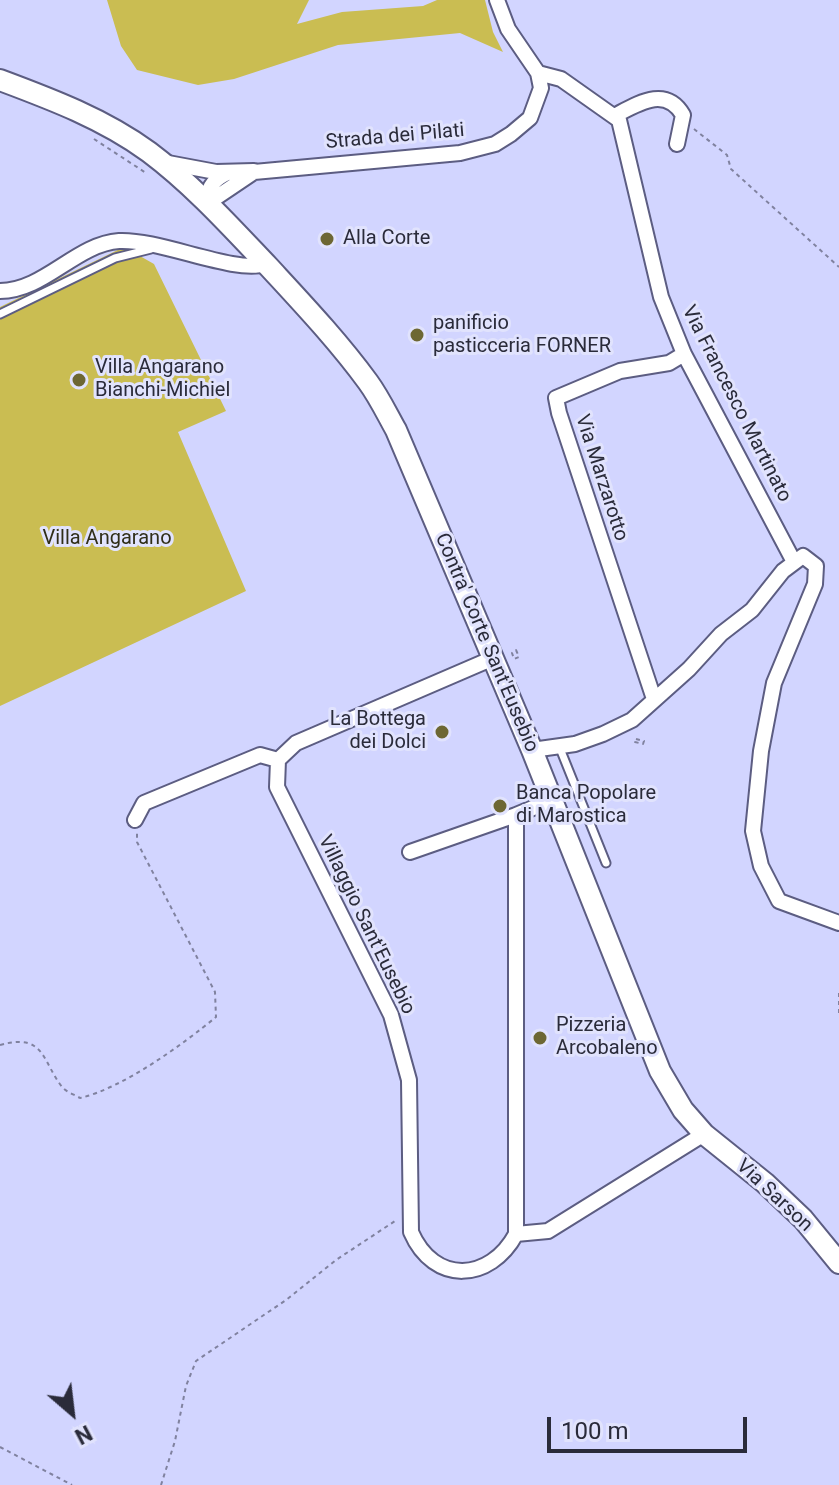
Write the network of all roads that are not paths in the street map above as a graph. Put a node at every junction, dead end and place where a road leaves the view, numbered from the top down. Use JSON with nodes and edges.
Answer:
{"nodes":[{"id":1,"x":497,"y":0,"type":"edge"},
{"id":2,"x":538,"y":73,"type":"junction"},
{"id":3,"x":0,"y":80,"type":"edge"},
{"id":4,"x":616,"y":115,"type":"junction"},
{"id":5,"x":677,"y":144,"type":"dead end"},
{"id":6,"x":149,"y":164,"type":"junction"},
{"id":7,"x":260,"y":171,"type":"junction"},
{"id":8,"x":230,"y":172,"type":"junction"},
{"id":9,"x":208,"y":203,"type":"junction"},
{"id":10,"x":166,"y":247,"type":"junction"},
{"id":11,"x":265,"y":264,"type":"junction"},
{"id":12,"x":0,"y":291,"type":"edge"},
{"id":13,"x":0,"y":314,"type":"edge"},
{"id":14,"x":684,"y":354,"type":"junction"},
{"id":15,"x":794,"y":562,"type":"junction"},
{"id":16,"x":491,"y":659,"type":"junction"},
{"id":17,"x":654,"y":699,"type":"junction"},
{"id":18,"x":559,"y":746,"type":"junction"},
{"id":19,"x":532,"y":750,"type":"junction"},
{"id":20,"x":278,"y":760,"type":"junction"},
{"id":21,"x":552,"y":800,"type":"junction"},
{"id":22,"x":516,"y":815,"type":"junction"},
{"id":23,"x":135,"y":820,"type":"road end"},
{"id":24,"x":410,"y":852,"type":"dead end"},
{"id":25,"x":606,"y":863,"type":"dead end"},
{"id":26,"x":839,"y":923,"type":"edge"},
{"id":27,"x":704,"y":1134,"type":"junction"},
{"id":28,"x":516,"y":1234,"type":"junction"},
{"id":29,"x":839,"y":1263,"type":"edge"}],
"edges":[{"from":1,"to":2,"type":"street"},
{"from":2,"to":4,"type":"street"},
{"from":2,"to":7,"type":"street","name":"Strada dei Pilati"},
{"from":3,"to":6,"type":"street","name":"Contra' Corte Sant'Eusebio"},
{"from":4,"to":5,"type":"street"},
{"from":4,"to":14,"type":"street","name":"Via Francesco Martinato"},
{"from":6,"to":8,"type":"street","name":"Strada dei Pilati"},
{"from":6,"to":9,"type":"street","name":"Contra' Corte Sant'Eusebio"},
{"from":7,"to":8,"type":"street","name":"Strada dei Pilati"},
{"from":7,"to":9,"type":"street","name":"Strada dei Pilati"},
{"from":8,"to":9,"type":"street"},
{"from":9,"to":11,"type":"street","name":"Contra' Corte Sant'Eusebio"},
{"from":10,"to":11,"type":"street"},
{"from":10,"to":12,"type":"street"},
{"from":10,"to":13,"type":"lane"},
{"from":11,"to":16,"type":"street","name":"Contra' Corte Sant'Eusebio"},
{"from":14,"to":15,"type":"street","name":"Via Francesco Martinato"},
{"from":14,"to":17,"type":"street","name":"Via Marzarotto"},
{"from":15,"to":17,"type":"street"},
{"from":15,"to":26,"type":"street"},
{"from":16,"to":19,"type":"street","name":"Contra' Corte Sant'Eusebio"},
{"from":16,"to":20,"type":"street"},
{"from":17,"to":18,"type":"street"},
{"from":18,"to":19,"type":"street"},
{"from":18,"to":25,"type":"lane"},
{"from":19,"to":21,"type":"street","name":"Contra' Corte Sant'Eusebio"},
{"from":20,"to":23,"type":"street"},
{"from":20,"to":28,"type":"street","name":"Villaggio Sant'Eusebio"},
{"from":21,"to":22,"type":"street"},
{"from":21,"to":27,"type":"street","name":"Contra' Corte Sant'Eusebio"},
{"from":22,"to":24,"type":"street"},
{"from":22,"to":28,"type":"street"},
{"from":27,"to":28,"type":"street"},
{"from":27,"to":29,"type":"street","name":"Via Sarson"}]}
